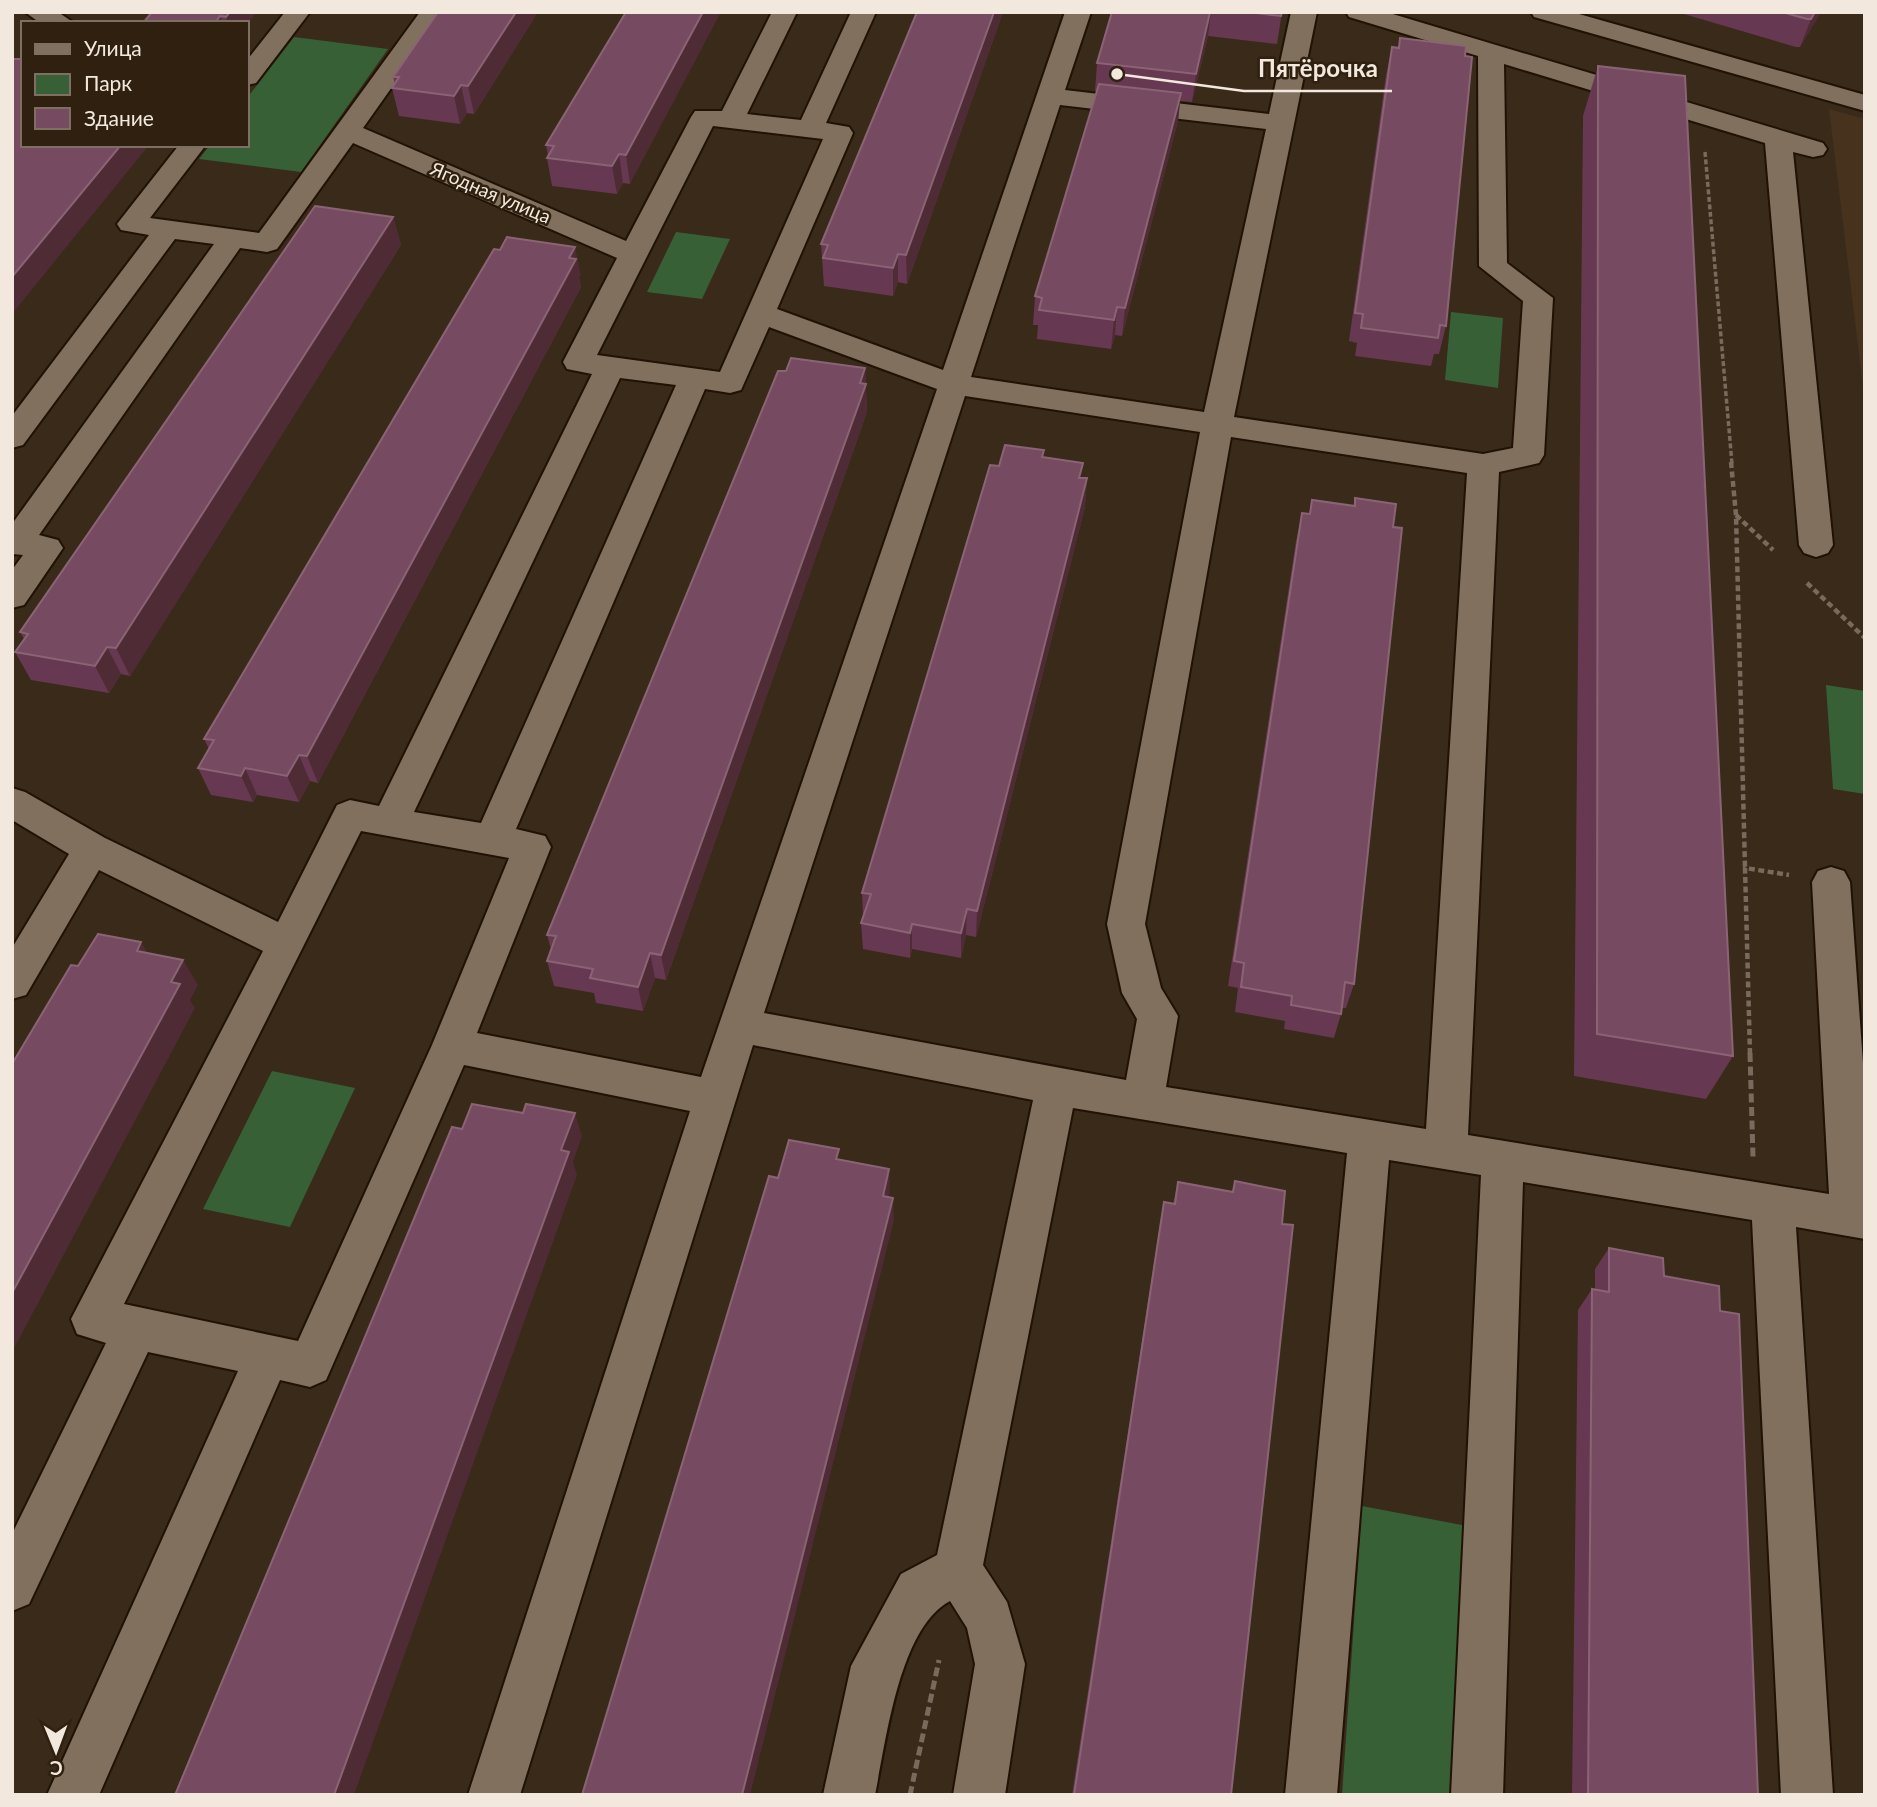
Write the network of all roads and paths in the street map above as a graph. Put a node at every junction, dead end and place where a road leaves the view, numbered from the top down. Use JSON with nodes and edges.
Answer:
{"nodes":[{"id":1,"x":37,"y":12,"type":"edge"},
{"id":2,"x":298,"y":12,"type":"edge"},
{"id":3,"x":433,"y":12,"type":"edge"},
{"id":4,"x":785,"y":12,"type":"edge"},
{"id":5,"x":864,"y":12,"type":"edge"},
{"id":6,"x":1078,"y":12,"type":"edge"},
{"id":7,"x":1304,"y":12,"type":"edge"},
{"id":8,"x":1358,"y":12,"type":"edge"},
{"id":9,"x":1543,"y":12,"type":"edge"},
{"id":10,"x":57,"y":21,"type":"edge"},
{"id":11,"x":1491,"y":52,"type":"junction"},
{"id":12,"x":248,"y":76,"type":"edge"},
{"id":13,"x":1050,"y":96,"type":"junction"},
{"id":14,"x":1865,"y":103,"type":"edge"},
{"id":15,"x":1702,"y":116,"type":"junction"},
{"id":16,"x":731,"y":120,"type":"junction"},
{"id":17,"x":1280,"y":123,"type":"junction"},
{"id":18,"x":810,"y":130,"type":"junction"},
{"id":19,"x":348,"y":131,"type":"junction"},
{"id":20,"x":1778,"y":139,"type":"junction"},
{"id":21,"x":191,"y":147,"type":"edge"},
{"id":22,"x":1813,"y":149,"type":"dead end"},
{"id":23,"x":168,"y":229,"type":"junction"},
{"id":24,"x":232,"y":239,"type":"junction"},
{"id":25,"x":633,"y":254,"type":"junction"},
{"id":26,"x":760,"y":313,"type":"junction"},
{"id":27,"x":610,"y":367,"type":"junction"},
{"id":28,"x":694,"y":379,"type":"junction"},
{"id":29,"x":954,"y":385,"type":"junction"},
{"id":30,"x":1217,"y":425,"type":"junction"},
{"id":31,"x":12,"y":438,"type":"edge"},
{"id":32,"x":1483,"y":465,"type":"junction"},
{"id":33,"x":14,"y":543,"type":"edge"},
{"id":34,"x":1816,"y":545,"type":"dead end"},
{"id":35,"x":12,"y":596,"type":"edge"},
{"id":36,"x":12,"y":802,"type":"edge"},
{"id":37,"x":390,"y":822,"type":"junction"},
{"id":38,"x":492,"y":841,"type":"junction"},
{"id":39,"x":92,"y":849,"type":"junction"},
{"id":40,"x":1745,"y":868,"type":"junction"},
{"id":41,"x":1831,"y":882,"type":"joint"},
{"id":42,"x":286,"y":944,"type":"junction"},
{"id":43,"x":12,"y":983,"type":"edge"},
{"id":44,"x":740,"y":1025,"type":"junction"},
{"id":45,"x":452,"y":1045,"type":"junction"},
{"id":46,"x":1056,"y":1087,"type":"junction"},
{"id":47,"x":715,"y":1098,"type":"junction"},
{"id":48,"x":1143,"y":1100,"type":"junction"},
{"id":49,"x":1370,"y":1137,"type":"junction"},
{"id":50,"x":1446,"y":1149,"type":"junction"},
{"id":51,"x":1503,"y":1158,"type":"junction"},
{"id":52,"x":1764,"y":1200,"type":"junction"},
{"id":53,"x":1858,"y":1218,"type":"edge"},
{"id":54,"x":136,"y":1328,"type":"junction"},
{"id":55,"x":268,"y":1355,"type":"junction"},
{"id":56,"x":958,"y":1570,"type":"junction"},
{"id":57,"x":12,"y":1587,"type":"edge"},
{"id":58,"x":941,"y":1649,"type":"dead end"},
{"id":59,"x":73,"y":1795,"type":"edge"},
{"id":60,"x":494,"y":1795,"type":"edge"},
{"id":61,"x":849,"y":1795,"type":"edge"},
{"id":62,"x":911,"y":1795,"type":"edge"},
{"id":63,"x":979,"y":1795,"type":"edge"},
{"id":64,"x":1311,"y":1795,"type":"edge"},
{"id":65,"x":1477,"y":1795,"type":"edge"},
{"id":66,"x":1807,"y":1795,"type":"edge"}],
"edges":[{"from":1,"to":10,"type":"street"},
{"from":2,"to":12,"type":"street"},
{"from":3,"to":19,"type":"street"},
{"from":4,"to":16,"type":"street"},
{"from":5,"to":18,"type":"street"},
{"from":6,"to":13,"type":"street"},
{"from":7,"to":17,"type":"street"},
{"from":8,"to":11,"type":"street"},
{"from":9,"to":14,"type":"street"},
{"from":11,"to":15,"type":"street"},
{"from":11,"to":32,"type":"street"},
{"from":13,"to":17,"type":"street"},
{"from":13,"to":29,"type":"street"},
{"from":15,"to":20,"type":"street"},
{"from":15,"to":40,"type":"path"},
{"from":16,"to":18,"type":"street"},
{"from":16,"to":25,"type":"street"},
{"from":17,"to":30,"type":"street"},
{"from":18,"to":26,"type":"street"},
{"from":19,"to":24,"type":"street"},
{"from":19,"to":25,"type":"street","name":"Ягодная улица"},
{"from":20,"to":22,"type":"street"},
{"from":20,"to":34,"type":"street"},
{"from":21,"to":23,"type":"street"},
{"from":23,"to":24,"type":"street"},
{"from":23,"to":31,"type":"street"},
{"from":24,"to":33,"type":"street"},
{"from":25,"to":27,"type":"street"},
{"from":26,"to":28,"type":"street"},
{"from":26,"to":29,"type":"street"},
{"from":27,"to":28,"type":"street"},
{"from":27,"to":37,"type":"street"},
{"from":28,"to":38,"type":"street"},
{"from":29,"to":30,"type":"street"},
{"from":29,"to":44,"type":"street"},
{"from":30,"to":32,"type":"street"},
{"from":30,"to":48,"type":"street"},
{"from":32,"to":50,"type":"street"},
{"from":33,"to":35,"type":"street"},
{"from":36,"to":39,"type":"street"},
{"from":37,"to":38,"type":"street"},
{"from":37,"to":42,"type":"street"},
{"from":38,"to":45,"type":"street"},
{"from":39,"to":42,"type":"street"},
{"from":39,"to":43,"type":"street"},
{"from":40,"to":41,"type":"path"},
{"from":40,"to":52,"type":"path"},
{"from":41,"to":53,"type":"street"},
{"from":42,"to":54,"type":"street"},
{"from":44,"to":46,"type":"street"},
{"from":44,"to":47,"type":"street"},
{"from":45,"to":47,"type":"street"},
{"from":45,"to":55,"type":"street"},
{"from":46,"to":48,"type":"street"},
{"from":46,"to":56,"type":"street"},
{"from":47,"to":60,"type":"street"},
{"from":48,"to":49,"type":"street"},
{"from":49,"to":50,"type":"street"},
{"from":49,"to":64,"type":"street"},
{"from":50,"to":51,"type":"street"},
{"from":51,"to":52,"type":"street"},
{"from":51,"to":65,"type":"street"},
{"from":52,"to":53,"type":"street"},
{"from":52,"to":66,"type":"street"},
{"from":54,"to":55,"type":"street"},
{"from":54,"to":57,"type":"street"},
{"from":55,"to":59,"type":"street"},
{"from":56,"to":61,"type":"street"},
{"from":56,"to":63,"type":"street"},
{"from":58,"to":62,"type":"path"}]}
